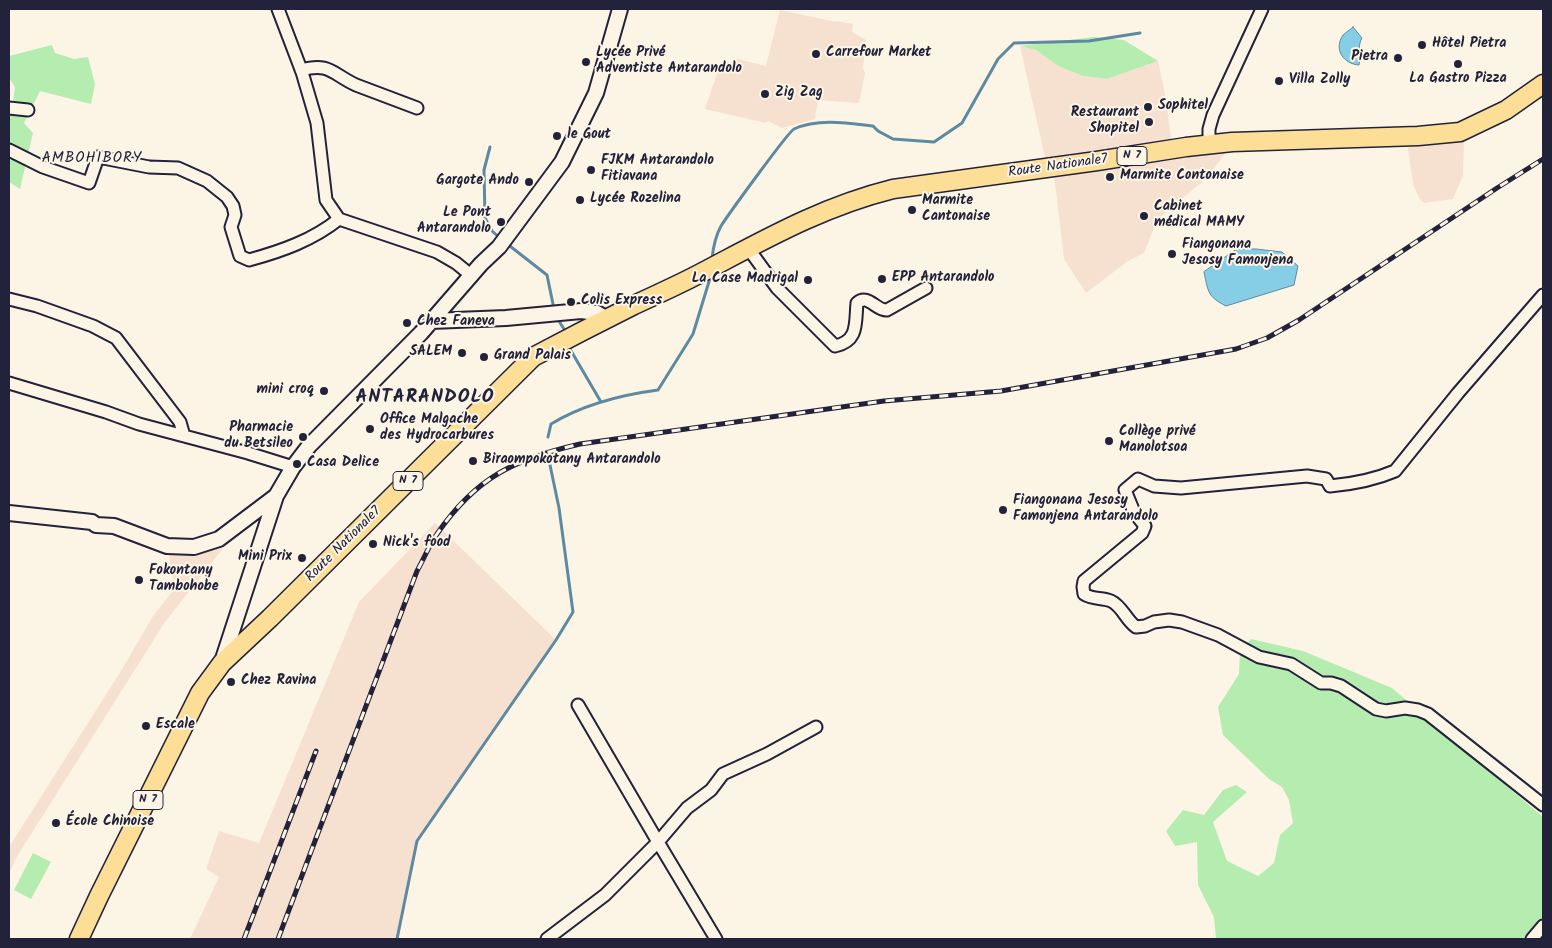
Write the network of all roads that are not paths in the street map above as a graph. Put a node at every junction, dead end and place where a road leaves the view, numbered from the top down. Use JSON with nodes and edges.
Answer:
{"nodes":[{"id":1,"x":278,"y":9,"type":"edge"},
{"id":2,"x":620,"y":9,"type":"edge"},
{"id":3,"x":1262,"y":9,"type":"edge"},
{"id":4,"x":302,"y":74,"type":"junction"},
{"id":5,"x":1543,"y":84,"type":"edge"},
{"id":6,"x":9,"y":108,"type":"edge"},
{"id":7,"x":416,"y":108,"type":"dead end"},
{"id":8,"x":28,"y":110,"type":"dead end"},
{"id":9,"x":1209,"y":145,"type":"junction"},
{"id":10,"x":9,"y":150,"type":"edge"},
{"id":11,"x":339,"y":219,"type":"junction"},
{"id":12,"x":748,"y":248,"type":"junction"},
{"id":13,"x":472,"y":276,"type":"junction"},
{"id":14,"x":926,"y":288,"type":"dead end"},
{"id":15,"x":1543,"y":295,"type":"edge"},
{"id":16,"x":9,"y":299,"type":"edge"},
{"id":17,"x":608,"y":319,"type":"junction"},
{"id":18,"x":431,"y":321,"type":"junction"},
{"id":19,"x":9,"y":383,"type":"edge"},
{"id":20,"x":184,"y":436,"type":"junction"},
{"id":21,"x":293,"y":467,"type":"junction"},
{"id":22,"x":276,"y":496,"type":"junction"},
{"id":23,"x":9,"y":513,"type":"edge"},
{"id":24,"x":222,"y":663,"type":"junction"},
{"id":25,"x":578,"y":705,"type":"dead end"},
{"id":26,"x":816,"y":727,"type":"dead end"},
{"id":27,"x":1543,"y":805,"type":"edge"},
{"id":28,"x":658,"y":842,"type":"junction"},
{"id":29,"x":1543,"y":926,"type":"edge"},
{"id":30,"x":79,"y":939,"type":"edge"},
{"id":31,"x":547,"y":939,"type":"edge"},
{"id":32,"x":716,"y":939,"type":"edge"},
{"id":33,"x":1532,"y":939,"type":"edge"}],
"edges":[{"from":1,"to":4,"type":"street"},
{"from":2,"to":13,"type":"street"},
{"from":3,"to":9,"type":"street"},
{"from":4,"to":7,"type":"street"},
{"from":4,"to":11,"type":"street"},
{"from":5,"to":9,"type":"main road","name":"Route Nationale7","number":"N 7"},
{"from":6,"to":8,"type":"street"},
{"from":9,"to":12,"type":"main road","name":"Route Nationale7","number":"N 7"},
{"from":10,"to":11,"type":"street"},
{"from":11,"to":13,"type":"street"},
{"from":12,"to":14,"type":"street"},
{"from":12,"to":17,"type":"main road","name":"Route Nationale7","number":"N 7"},
{"from":13,"to":18,"type":"street"},
{"from":15,"to":27,"type":"street"},
{"from":16,"to":20,"type":"street"},
{"from":17,"to":18,"type":"street"},
{"from":17,"to":24,"type":"main road","name":"Route Nationale7","number":"N 7"},
{"from":18,"to":21,"type":"street"},
{"from":19,"to":20,"type":"street"},
{"from":20,"to":21,"type":"street"},
{"from":21,"to":22,"type":"street"},
{"from":22,"to":23,"type":"street"},
{"from":22,"to":24,"type":"street"},
{"from":24,"to":30,"type":"main road","number":"N 7"},
{"from":25,"to":28,"type":"street"},
{"from":26,"to":28,"type":"street"},
{"from":28,"to":31,"type":"street"},
{"from":28,"to":32,"type":"street"},
{"from":29,"to":33,"type":"street"}]}
